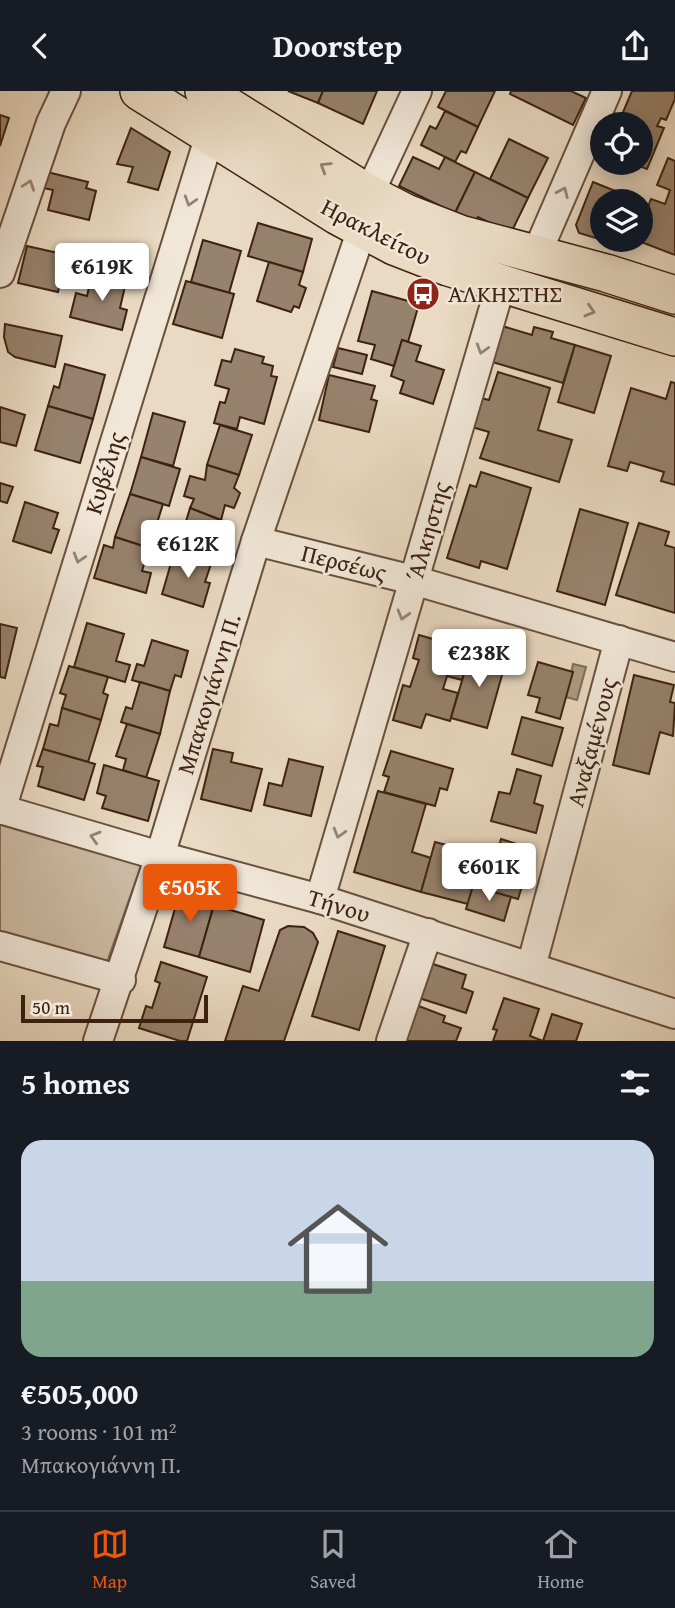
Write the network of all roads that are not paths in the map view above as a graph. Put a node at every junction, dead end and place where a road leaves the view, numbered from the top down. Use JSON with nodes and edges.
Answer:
{"nodes":[{"id":1,"x":66,"y":91,"type":"edge"},
{"id":2,"x":139,"y":91,"type":"edge"},
{"id":3,"x":416,"y":91,"type":"edge"},
{"id":4,"x":607,"y":91,"type":"edge"},
{"id":5,"x":217,"y":105,"type":"edge"},
{"id":6,"x":366,"y":211,"type":"junction"},
{"id":7,"x":536,"y":255,"type":"junction"},
{"id":8,"x":0,"y":273,"type":"edge"},
{"id":9,"x":501,"y":284,"type":"junction"},
{"id":10,"x":675,"y":295,"type":"edge"},
{"id":11,"x":675,"y":337,"type":"edge"},
{"id":12,"x":256,"y":541,"type":"junction"},
{"id":13,"x":414,"y":580,"type":"junction"},
{"id":14,"x":619,"y":640,"type":"junction"},
{"id":15,"x":675,"y":657,"type":"edge"},
{"id":16,"x":0,"y":809,"type":"edge"},
{"id":17,"x":160,"y":856,"type":"junction"},
{"id":18,"x":320,"y":899,"type":"junction"},
{"id":19,"x":428,"y":933,"type":"junction"},
{"id":20,"x":0,"y":946,"type":"edge"},
{"id":21,"x":531,"y":967,"type":"junction"},
{"id":22,"x":121,"y":980,"type":"junction"},
{"id":23,"x":675,"y":1014,"type":"edge"},
{"id":24,"x":98,"y":1041,"type":"edge"},
{"id":25,"x":391,"y":1041,"type":"edge"}],
"edges":[{"from":8,"to":1,"type":"street","one_way":true},
{"from":2,"to":5,"type":"main road","name":"Ηρακλείτου"},
{"from":3,"to":6,"type":"street","name":"Μπακογιάννη Π."},
{"from":7,"to":4,"type":"street","one_way":true},
{"from":5,"to":6,"type":"main road","name":"Ηρακλείτου"},
{"from":5,"to":16,"type":"street","name":"Κυβέλης","one_way":true},
{"from":6,"to":7,"type":"main road","name":"Ηρακλείτου"},
{"from":6,"to":9,"type":"main road","name":"Ηρακλείτου"},
{"from":6,"to":12,"type":"street","name":"Μπακογιάννη Π."},
{"from":7,"to":10,"type":"main road","name":"Ηρακλείτου"},
{"from":9,"to":11,"type":"main road","name":"Ηρακλείτου","one_way":true},
{"from":9,"to":13,"type":"street","name":"Άλκηστης","one_way":true},
{"from":12,"to":13,"type":"street","name":"Περσέως"},
{"from":12,"to":17,"type":"street","name":"Μπακογιάννη Π."},
{"from":13,"to":14,"type":"street","name":"Περσέως"},
{"from":13,"to":18,"type":"street","name":"Άλκηστης","one_way":true},
{"from":14,"to":15,"type":"street","name":"Περσέως"},
{"from":14,"to":21,"type":"street","name":"Αναξαμένους"},
{"from":17,"to":16,"type":"street","name":"Τήνου","one_way":true},
{"from":17,"to":18,"type":"street","name":"Τήνου"},
{"from":17,"to":22,"type":"street","name":"Μπακογιάννη Π."},
{"from":18,"to":19,"type":"street","name":"Τήνου"},
{"from":19,"to":21,"type":"street","name":"Τήνου"},
{"from":19,"to":25,"type":"street"},
{"from":20,"to":22,"type":"street"},
{"from":21,"to":23,"type":"street","name":"Τήνου"},
{"from":22,"to":24,"type":"street","name":"Μπακογιάννη Π."}]}
